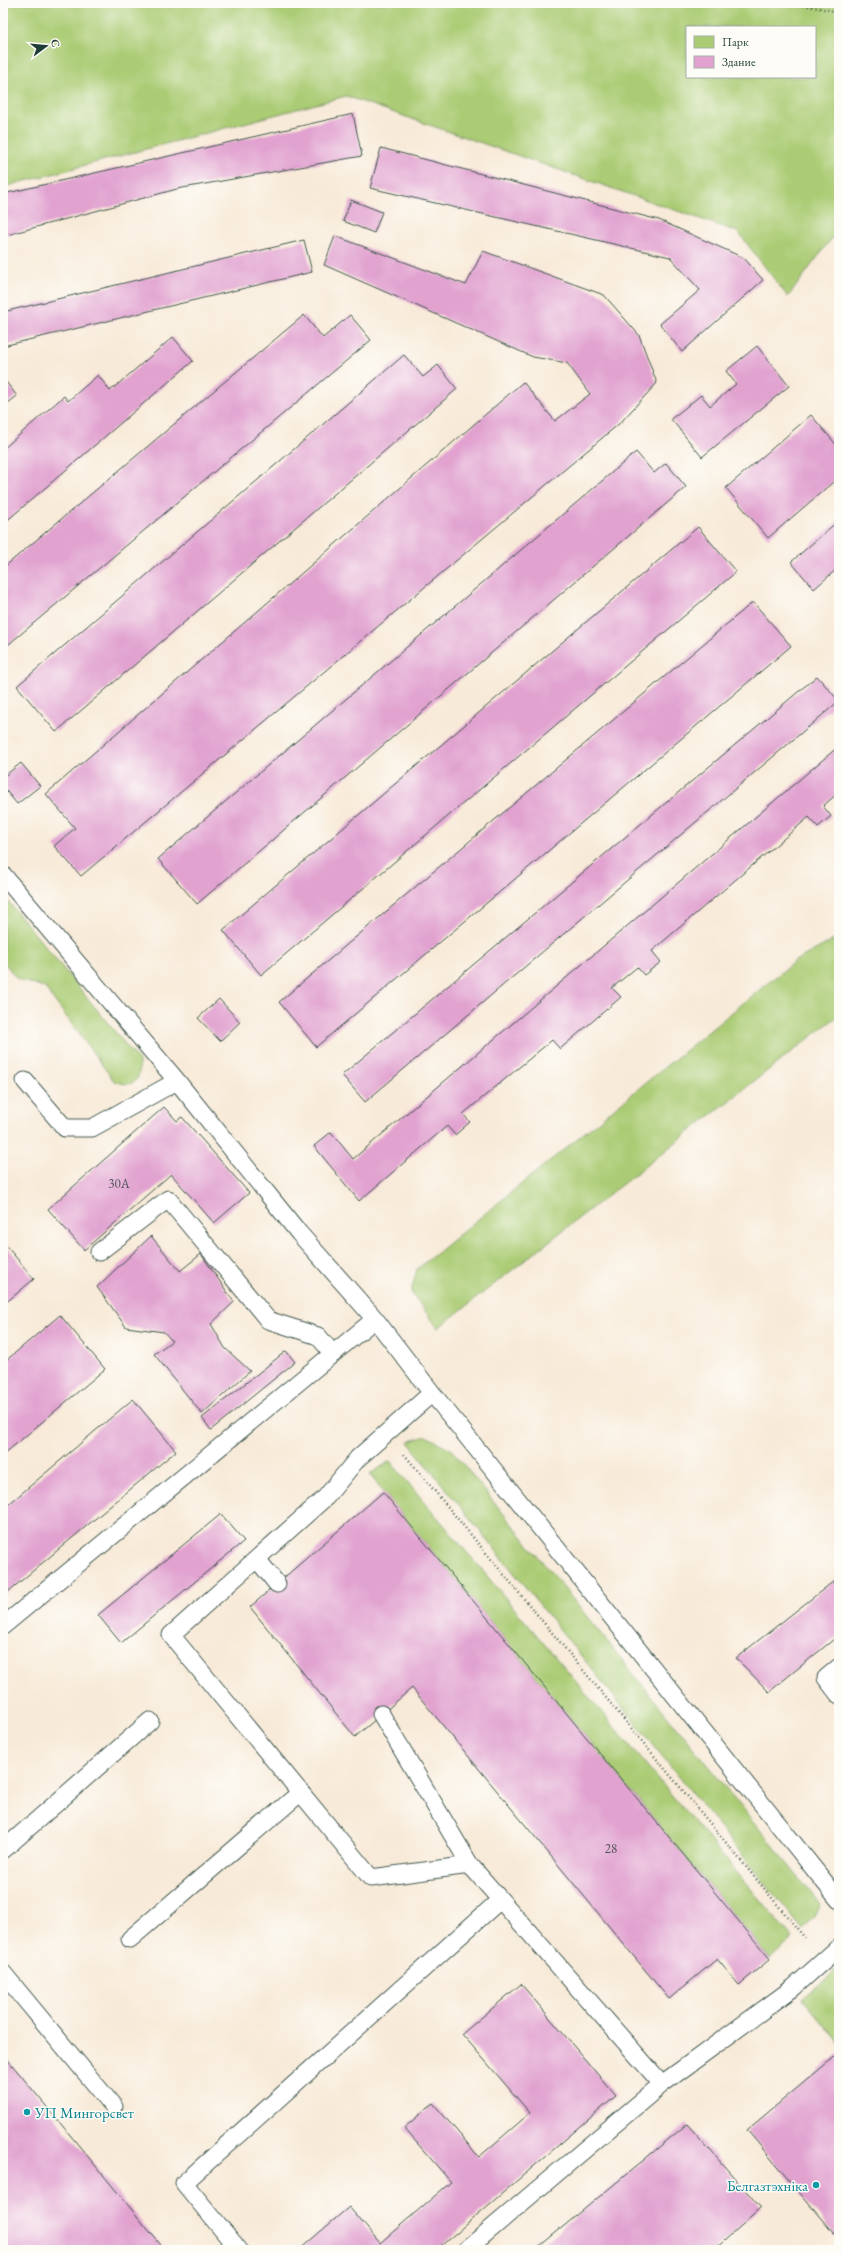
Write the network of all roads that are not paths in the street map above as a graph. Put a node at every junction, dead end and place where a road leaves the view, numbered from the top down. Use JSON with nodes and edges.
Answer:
{"nodes":[{"id":1,"x":3,"y":875,"type":"edge"},
{"id":2,"x":25,"y":1081,"type":"dead end"},
{"id":3,"x":178,"y":1081,"type":"junction"},
{"id":4,"x":99,"y":1252,"type":"dead end"},
{"id":5,"x":375,"y":1319,"type":"junction"},
{"id":6,"x":333,"y":1354,"type":"junction"},
{"id":7,"x":432,"y":1393,"type":"junction"},
{"id":8,"x":257,"y":1559,"type":"junction"},
{"id":9,"x":277,"y":1584,"type":"dead end"},
{"id":10,"x":3,"y":1626,"type":"edge"},
{"id":11,"x":839,"y":1668,"type":"edge"},
{"id":12,"x":839,"y":1695,"type":"edge"},
{"id":13,"x":381,"y":1714,"type":"dead end"},
{"id":14,"x":150,"y":1720,"type":"dead end"},
{"id":15,"x":301,"y":1792,"type":"junction"},
{"id":16,"x":3,"y":1850,"type":"edge"},
{"id":17,"x":470,"y":1865,"type":"junction"},
{"id":18,"x":500,"y":1900,"type":"junction"},
{"id":19,"x":839,"y":1900,"type":"edge"},
{"id":20,"x":130,"y":1939,"type":"dead end"},
{"id":21,"x":839,"y":1946,"type":"edge"},
{"id":22,"x":3,"y":1973,"type":"edge"},
{"id":23,"x":662,"y":2084,"type":"junction"},
{"id":24,"x":114,"y":2107,"type":"dead end"},
{"id":25,"x":239,"y":2250,"type":"edge"},
{"id":26,"x":466,"y":2250,"type":"edge"}],
"edges":[{"from":1,"to":3,"type":"lane"},
{"from":2,"to":3,"type":"lane"},
{"from":3,"to":5,"type":"lane"},
{"from":4,"to":6,"type":"lane"},
{"from":5,"to":6,"type":"lane"},
{"from":5,"to":7,"type":"lane"},
{"from":6,"to":10,"type":"lane"},
{"from":7,"to":8,"type":"lane"},
{"from":7,"to":19,"type":"lane"},
{"from":8,"to":9,"type":"lane"},
{"from":8,"to":15,"type":"lane"},
{"from":11,"to":12,"type":"lane"},
{"from":13,"to":17,"type":"lane"},
{"from":14,"to":16,"type":"lane"},
{"from":15,"to":17,"type":"lane"},
{"from":15,"to":20,"type":"lane"},
{"from":17,"to":18,"type":"lane"},
{"from":18,"to":23,"type":"lane"},
{"from":18,"to":25,"type":"lane"},
{"from":21,"to":23,"type":"lane"},
{"from":22,"to":24,"type":"lane"},
{"from":23,"to":26,"type":"lane"}]}
